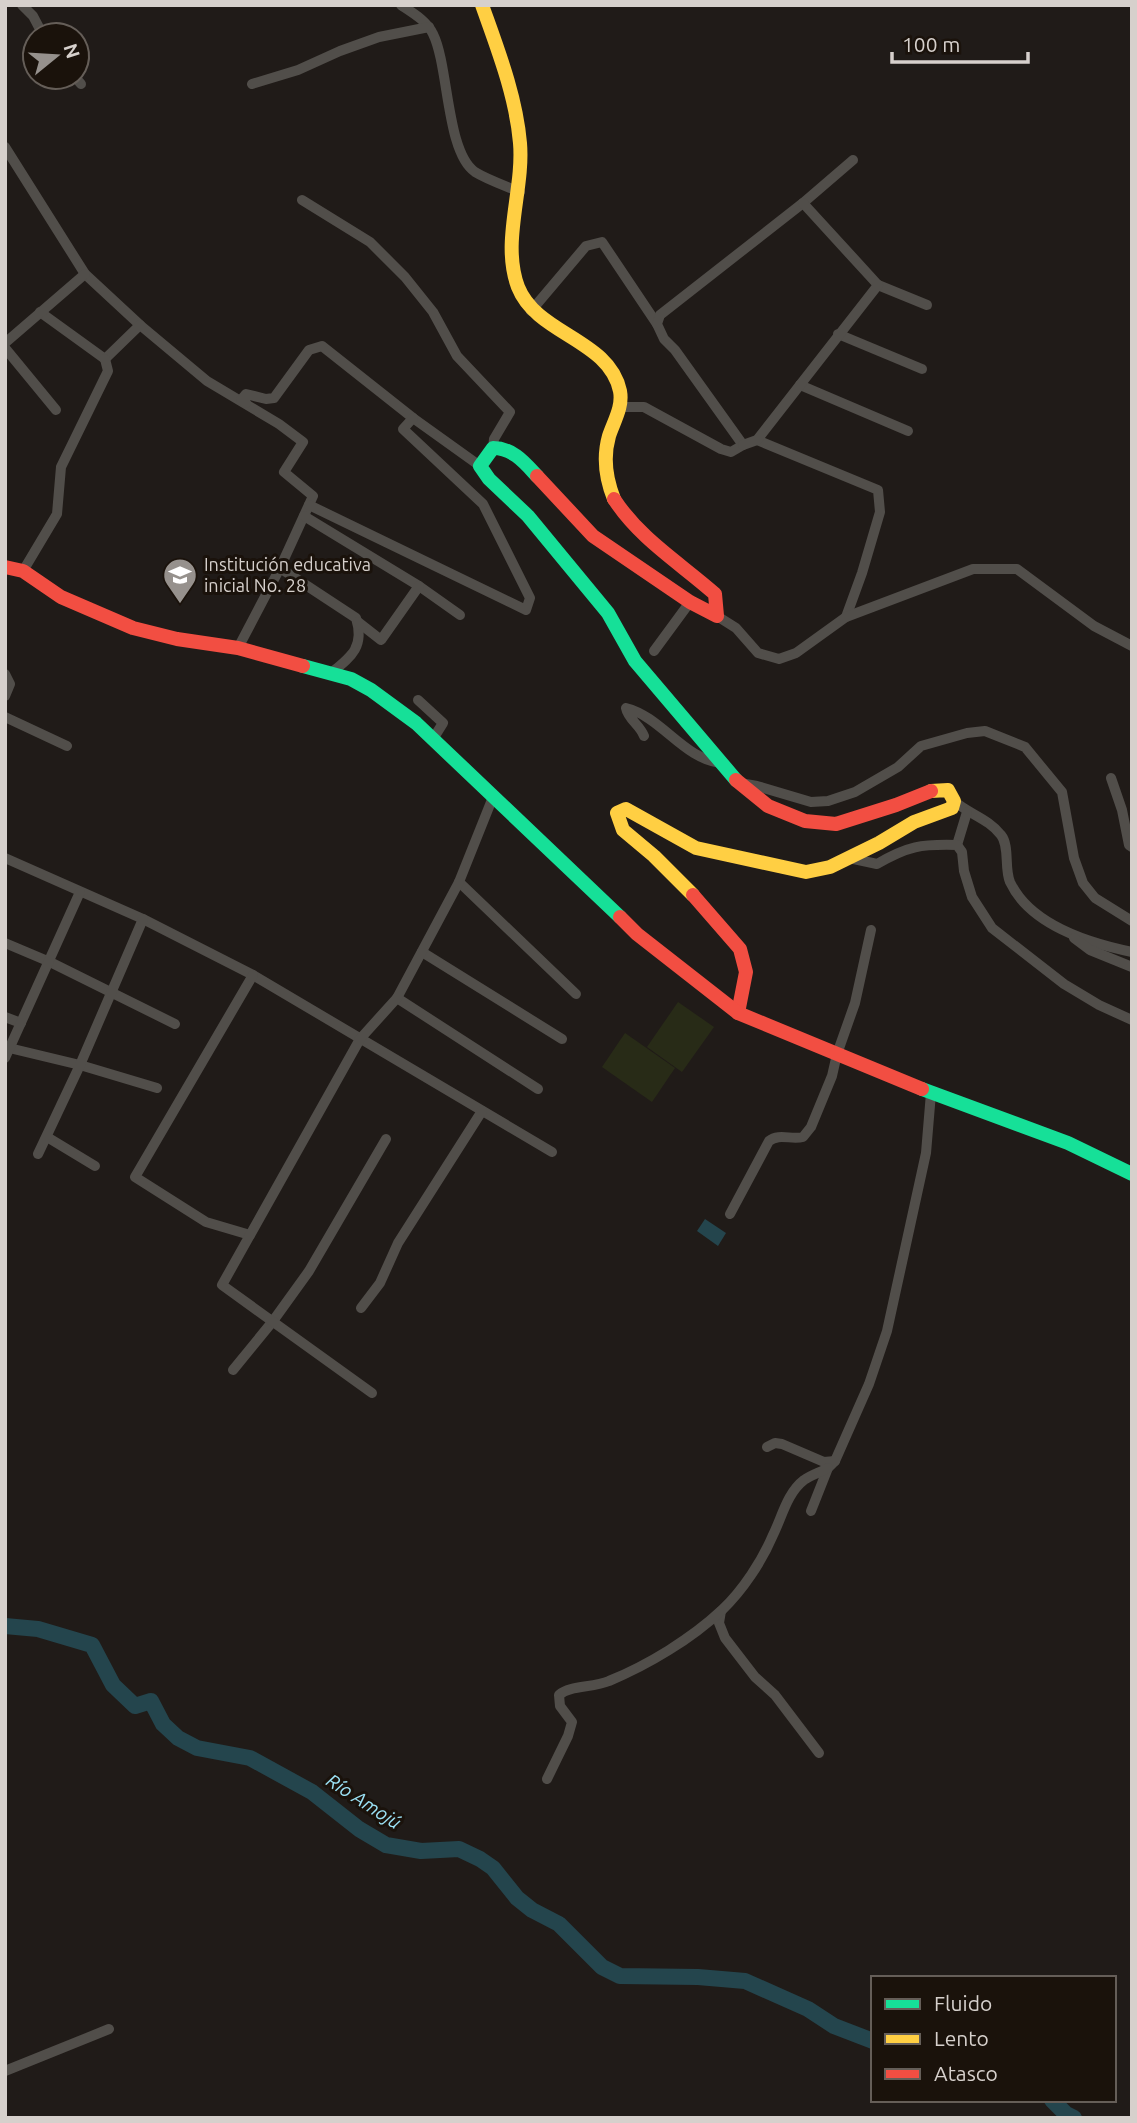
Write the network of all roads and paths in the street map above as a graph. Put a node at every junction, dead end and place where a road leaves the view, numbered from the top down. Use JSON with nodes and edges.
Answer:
{"nodes":[{"id":1,"x":22,"y":5,"type":"edge"},
{"id":2,"x":401,"y":5,"type":"edge"},
{"id":3,"x":473,"y":5,"type":"edge"},
{"id":4,"x":484,"y":12,"type":"edge"},
{"id":5,"x":36,"y":21,"type":"edge"},
{"id":6,"x":429,"y":27,"type":"junction"},
{"id":7,"x":252,"y":84,"type":"dead end"},
{"id":8,"x":5,"y":147,"type":"edge"},
{"id":9,"x":853,"y":160,"type":"dead end"},
{"id":10,"x":520,"y":192,"type":"junction"},
{"id":11,"x":302,"y":200,"type":"dead end"},
{"id":12,"x":803,"y":203,"type":"junction"},
{"id":13,"x":86,"y":274,"type":"junction"},
{"id":14,"x":878,"y":285,"type":"junction"},
{"id":15,"x":927,"y":305,"type":"dead end"},
{"id":16,"x":531,"y":311,"type":"junction"},
{"id":17,"x":40,"y":312,"type":"junction"},
{"id":18,"x":657,"y":324,"type":"junction"},
{"id":19,"x":140,"y":325,"type":"junction"},
{"id":20,"x":838,"y":334,"type":"junction"},
{"id":21,"x":5,"y":346,"type":"edge"},
{"id":22,"x":105,"y":359,"type":"junction"},
{"id":23,"x":922,"y":369,"type":"dead end"},
{"id":24,"x":800,"y":385,"type":"junction"},
{"id":25,"x":622,"y":407,"type":"junction"},
{"id":26,"x":55,"y":410,"type":"dead end"},
{"id":27,"x":414,"y":418,"type":"junction"},
{"id":28,"x":279,"y":424,"type":"junction"},
{"id":29,"x":908,"y":431,"type":"dead end"},
{"id":30,"x":757,"y":440,"type":"junction"},
{"id":31,"x":743,"y":445,"type":"junction"},
{"id":32,"x":493,"y":448,"type":"junction"},
{"id":33,"x":480,"y":466,"type":"junction"},
{"id":34,"x":309,"y":505,"type":"junction"},
{"id":35,"x":304,"y":516,"type":"junction"},
{"id":36,"x":5,"y":567,"type":"edge"},
{"id":37,"x":280,"y":568,"type":"junction"},
{"id":38,"x":23,"y":571,"type":"junction"},
{"id":39,"x":419,"y":586,"type":"junction"},
{"id":40,"x":690,"y":602,"type":"junction"},
{"id":41,"x":460,"y":615,"type":"dead end"},
{"id":42,"x":716,"y":616,"type":"junction"},
{"id":43,"x":846,"y":617,"type":"junction"},
{"id":44,"x":358,"y":622,"type":"junction"},
{"id":45,"x":1132,"y":646,"type":"edge"},
{"id":46,"x":238,"y":648,"type":"junction"},
{"id":47,"x":654,"y":651,"type":"dead end"},
{"id":48,"x":331,"y":673,"type":"junction"},
{"id":49,"x":5,"y":674,"type":"edge"},
{"id":50,"x":5,"y":696,"type":"edge"},
{"id":51,"x":418,"y":700,"type":"dead end"},
{"id":52,"x":5,"y":717,"type":"edge"},
{"id":53,"x":644,"y":736,"type":"dead end"},
{"id":54,"x":433,"y":739,"type":"junction"},
{"id":55,"x":67,"y":747,"type":"dead end"},
{"id":56,"x":722,"y":763,"type":"junction"},
{"id":57,"x":1111,"y":778,"type":"dead end"},
{"id":58,"x":740,"y":783,"type":"junction"},
{"id":59,"x":493,"y":797,"type":"junction"},
{"id":60,"x":954,"y":801,"type":"junction"},
{"id":61,"x":967,"y":812,"type":"junction"},
{"id":62,"x":957,"y":845,"type":"junction"},
{"id":63,"x":1132,"y":847,"type":"edge"},
{"id":64,"x":5,"y":858,"type":"edge"},
{"id":65,"x":849,"y":858,"type":"junction"},
{"id":66,"x":458,"y":882,"type":"junction"},
{"id":67,"x":80,"y":891,"type":"junction"},
{"id":68,"x":143,"y":919,"type":"junction"},
{"id":69,"x":1132,"y":921,"type":"edge"},
{"id":70,"x":870,"y":930,"type":"dead end"},
{"id":71,"x":1065,"y":932,"type":"junction"},
{"id":72,"x":5,"y":943,"type":"edge"},
{"id":73,"x":1132,"y":952,"type":"edge"},
{"id":74,"x":422,"y":953,"type":"junction"},
{"id":75,"x":50,"y":962,"type":"junction"},
{"id":76,"x":1132,"y":967,"type":"edge"},
{"id":77,"x":253,"y":975,"type":"junction"},
{"id":78,"x":111,"y":992,"type":"junction"},
{"id":79,"x":576,"y":994,"type":"dead end"},
{"id":80,"x":397,"y":998,"type":"junction"},
{"id":81,"x":738,"y":1013,"type":"junction"},
{"id":82,"x":5,"y":1017,"type":"edge"},
{"id":83,"x":1132,"y":1020,"type":"edge"},
{"id":84,"x":21,"y":1023,"type":"junction"},
{"id":85,"x":175,"y":1024,"type":"dead end"},
{"id":86,"x":360,"y":1039,"type":"junction"},
{"id":87,"x":562,"y":1040,"type":"dead end"},
{"id":88,"x":7,"y":1047,"type":"edge"},
{"id":89,"x":837,"y":1054,"type":"junction"},
{"id":90,"x":5,"y":1058,"type":"edge"},
{"id":91,"x":80,"y":1065,"type":"junction"},
{"id":92,"x":157,"y":1088,"type":"dead end"},
{"id":93,"x":538,"y":1089,"type":"dead end"},
{"id":94,"x":931,"y":1093,"type":"junction"},
{"id":95,"x":482,"y":1111,"type":"junction"},
{"id":96,"x":47,"y":1137,"type":"junction"},
{"id":97,"x":386,"y":1139,"type":"dead end"},
{"id":98,"x":552,"y":1152,"type":"dead end"},
{"id":99,"x":38,"y":1154,"type":"dead end"},
{"id":100,"x":95,"y":1166,"type":"dead end"},
{"id":101,"x":1132,"y":1174,"type":"edge"},
{"id":102,"x":730,"y":1214,"type":"dead end"},
{"id":103,"x":250,"y":1235,"type":"junction"},
{"id":104,"x":361,"y":1308,"type":"dead end"},
{"id":105,"x":273,"y":1321,"type":"junction"},
{"id":106,"x":233,"y":1370,"type":"dead end"},
{"id":107,"x":372,"y":1393,"type":"dead end"},
{"id":108,"x":767,"y":1447,"type":"dead end"},
{"id":109,"x":831,"y":1464,"type":"junction"},
{"id":110,"x":811,"y":1511,"type":"dead end"},
{"id":111,"x":721,"y":1611,"type":"junction"},
{"id":112,"x":818,"y":1753,"type":"dead end"},
{"id":113,"x":547,"y":1779,"type":"dead end"},
{"id":114,"x":109,"y":2029,"type":"dead end"},
{"id":115,"x":5,"y":2071,"type":"edge"}],
"edges":[{"from":1,"to":5,"type":"street"},
{"from":2,"to":6,"type":"street"},
{"from":3,"to":4,"type":"street"},
{"from":4,"to":10,"type":"main road"},
{"from":6,"to":7,"type":"street"},
{"from":6,"to":10,"type":"street"},
{"from":8,"to":13,"type":"street"},
{"from":9,"to":12,"type":"street"},
{"from":10,"to":16,"type":"main road"},
{"from":11,"to":32,"type":"street"},
{"from":12,"to":14,"type":"street"},
{"from":12,"to":18,"type":"street"},
{"from":13,"to":17,"type":"street"},
{"from":13,"to":19,"type":"street"},
{"from":14,"to":15,"type":"street"},
{"from":14,"to":20,"type":"street"},
{"from":16,"to":18,"type":"street"},
{"from":16,"to":25,"type":"main road"},
{"from":17,"to":21,"type":"street"},
{"from":17,"to":22,"type":"street"},
{"from":18,"to":31,"type":"street"},
{"from":19,"to":22,"type":"street"},
{"from":19,"to":28,"type":"street"},
{"from":20,"to":23,"type":"street"},
{"from":20,"to":24,"type":"street"},
{"from":21,"to":26,"type":"street"},
{"from":22,"to":38,"type":"street"},
{"from":24,"to":29,"type":"street"},
{"from":24,"to":30,"type":"street"},
{"from":25,"to":31,"type":"street"},
{"from":25,"to":42,"type":"main road"},
{"from":27,"to":28,"type":"street"},
{"from":27,"to":33,"type":"street"},
{"from":27,"to":34,"type":"street"},
{"from":28,"to":34,"type":"street"},
{"from":30,"to":31,"type":"street"},
{"from":30,"to":43,"type":"street"},
{"from":32,"to":33,"type":"main road"},
{"from":32,"to":40,"type":"main road"},
{"from":33,"to":56,"type":"main road"},
{"from":34,"to":35,"type":"street"},
{"from":35,"to":37,"type":"street"},
{"from":35,"to":39,"type":"street"},
{"from":36,"to":38,"type":"main road"},
{"from":37,"to":44,"type":"street"},
{"from":37,"to":46,"type":"street"},
{"from":38,"to":46,"type":"main road"},
{"from":39,"to":41,"type":"street"},
{"from":39,"to":44,"type":"street"},
{"from":40,"to":42,"type":"main road"},
{"from":40,"to":47,"type":"street"},
{"from":42,"to":43,"type":"street"},
{"from":43,"to":45,"type":"street"},
{"from":44,"to":48,"type":"street"},
{"from":46,"to":48,"type":"main road"},
{"from":48,"to":54,"type":"main road"},
{"from":49,"to":50,"type":"street"},
{"from":51,"to":54,"type":"street"},
{"from":52,"to":55,"type":"street"},
{"from":53,"to":56,"type":"street"},
{"from":54,"to":59,"type":"main road"},
{"from":56,"to":58,"type":"main road"},
{"from":57,"to":63,"type":"street"},
{"from":58,"to":60,"type":"main road"},
{"from":58,"to":69,"type":"street"},
{"from":59,"to":66,"type":"street"},
{"from":59,"to":81,"type":"main road"},
{"from":60,"to":61,"type":"street"},
{"from":60,"to":65,"type":"main road"},
{"from":61,"to":62,"type":"street"},
{"from":61,"to":71,"type":"street"},
{"from":62,"to":65,"type":"street"},
{"from":62,"to":83,"type":"street"},
{"from":64,"to":67,"type":"street"},
{"from":65,"to":81,"type":"main road"},
{"from":66,"to":74,"type":"street"},
{"from":66,"to":79,"type":"street"},
{"from":67,"to":68,"type":"street"},
{"from":67,"to":75,"type":"street"},
{"from":68,"to":77,"type":"street"},
{"from":68,"to":78,"type":"street"},
{"from":70,"to":89,"type":"street"},
{"from":71,"to":73,"type":"street"},
{"from":71,"to":76,"type":"street"},
{"from":72,"to":75,"type":"street"},
{"from":74,"to":80,"type":"street"},
{"from":74,"to":87,"type":"street"},
{"from":75,"to":78,"type":"street"},
{"from":75,"to":84,"type":"street"},
{"from":77,"to":86,"type":"street"},
{"from":77,"to":103,"type":"street"},
{"from":78,"to":85,"type":"street"},
{"from":78,"to":91,"type":"street"},
{"from":80,"to":86,"type":"street"},
{"from":80,"to":93,"type":"street"},
{"from":81,"to":89,"type":"main road"},
{"from":82,"to":84,"type":"street"},
{"from":84,"to":88,"type":"street"},
{"from":86,"to":95,"type":"street"},
{"from":86,"to":103,"type":"street"},
{"from":88,"to":90,"type":"street"},
{"from":88,"to":91,"type":"street"},
{"from":89,"to":94,"type":"main road"},
{"from":89,"to":102,"type":"street"},
{"from":91,"to":92,"type":"street"},
{"from":91,"to":96,"type":"street"},
{"from":94,"to":101,"type":"main road"},
{"from":94,"to":109,"type":"street"},
{"from":95,"to":98,"type":"street"},
{"from":95,"to":104,"type":"street"},
{"from":96,"to":99,"type":"street"},
{"from":96,"to":100,"type":"street"},
{"from":97,"to":105,"type":"street"},
{"from":103,"to":105,"type":"street"},
{"from":105,"to":106,"type":"street"},
{"from":105,"to":107,"type":"street"},
{"from":108,"to":109,"type":"street"},
{"from":109,"to":110,"type":"street"},
{"from":109,"to":111,"type":"street"},
{"from":111,"to":112,"type":"street"},
{"from":111,"to":113,"type":"street"},
{"from":114,"to":115,"type":"street"}]}
